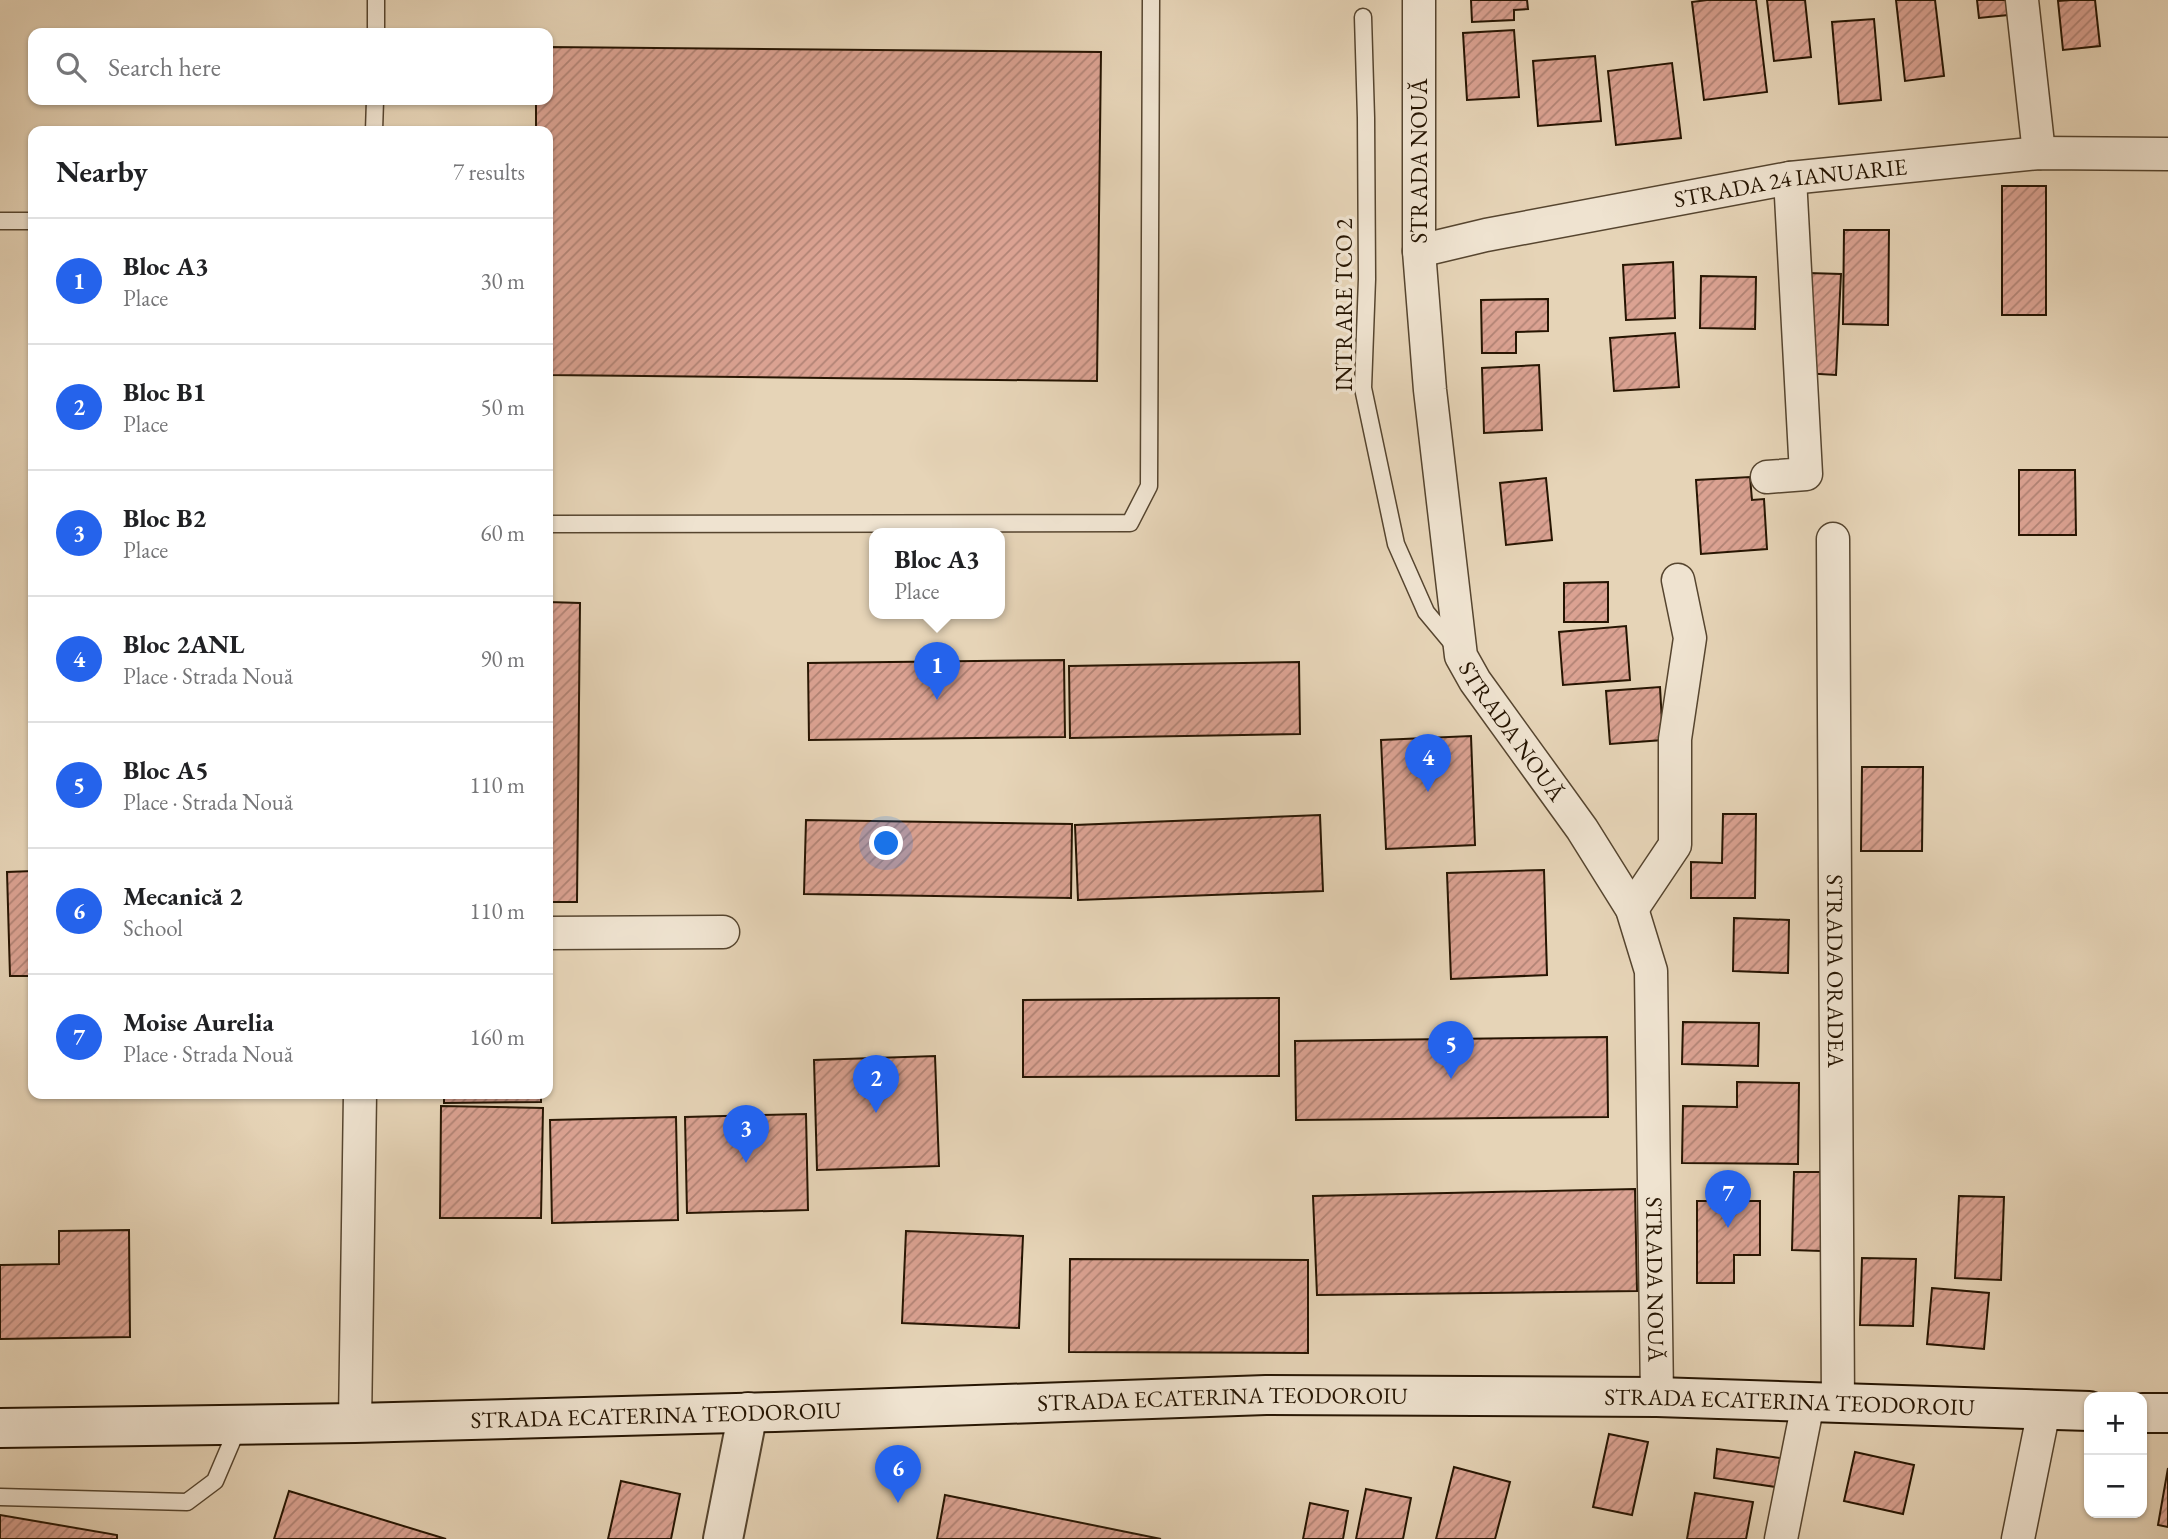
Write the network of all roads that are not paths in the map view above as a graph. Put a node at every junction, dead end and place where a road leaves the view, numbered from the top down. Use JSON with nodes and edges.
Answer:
{"nodes":[{"id":1,"x":376,"y":0,"type":"edge"},
{"id":2,"x":1151,"y":0,"type":"edge"},
{"id":3,"x":1419,"y":0,"type":"edge"},
{"id":4,"x":2022,"y":0,"type":"edge"},
{"id":5,"x":1363,"y":17,"type":"dead end"},
{"id":6,"x":376,"y":28,"type":"edge"},
{"id":7,"x":375,"y":105,"type":"edge"},
{"id":8,"x":374,"y":126,"type":"edge"},
{"id":9,"x":2039,"y":153,"type":"junction"},
{"id":10,"x":2168,"y":154,"type":"edge"},
{"id":11,"x":1790,"y":178,"type":"junction"},
{"id":12,"x":0,"y":221,"type":"edge"},
{"id":13,"x":28,"y":221,"type":"edge"},
{"id":14,"x":1419,"y":251,"type":"junction"},
{"id":15,"x":1767,"y":477,"type":"dead end"},
{"id":16,"x":553,"y":524,"type":"edge"},
{"id":17,"x":1833,"y":539,"type":"dead end"},
{"id":18,"x":1678,"y":580,"type":"dead end"},
{"id":19,"x":1461,"y":656,"type":"junction"},
{"id":20,"x":1632,"y":909,"type":"junction"},
{"id":21,"x":723,"y":932,"type":"dead end"},
{"id":22,"x":553,"y":933,"type":"edge"},
{"id":23,"x":360,"y":1099,"type":"edge"},
{"id":24,"x":1657,"y":1398,"type":"junction"},
{"id":25,"x":1823,"y":1403,"type":"junction"},
{"id":26,"x":2044,"y":1410,"type":"junction"},
{"id":27,"x":2084,"y":1411,"type":"edge"},
{"id":28,"x":748,"y":1412,"type":"junction"},
{"id":29,"x":2147,"y":1413,"type":"edge"},
{"id":30,"x":2168,"y":1413,"type":"edge"},
{"id":31,"x":355,"y":1423,"type":"junction"},
{"id":32,"x":239,"y":1425,"type":"junction"},
{"id":33,"x":0,"y":1428,"type":"edge"},
{"id":34,"x":0,"y":1497,"type":"edge"},
{"id":35,"x":723,"y":1539,"type":"edge"},
{"id":36,"x":1782,"y":1539,"type":"edge"},
{"id":37,"x":2018,"y":1539,"type":"edge"}],
"edges":[{"from":1,"to":6,"type":"lane"},
{"from":2,"to":16,"type":"lane"},
{"from":3,"to":14,"type":"street","name":"STRADA NOUĂ"},
{"from":4,"to":9,"type":"street"},
{"from":5,"to":19,"type":"lane","name":"INTRARE TCO 2"},
{"from":7,"to":8,"type":"lane"},
{"from":9,"to":10,"type":"street","name":"STRADA 24 IANUARIE"},
{"from":9,"to":11,"type":"street","name":"STRADA 24 IANUARIE"},
{"from":11,"to":14,"type":"street","name":"STRADA 24 IANUARIE"},
{"from":11,"to":15,"type":"street"},
{"from":12,"to":13,"type":"lane"},
{"from":14,"to":19,"type":"street","name":"STRADA NOUĂ"},
{"from":17,"to":25,"type":"street","name":"STRADA ORADEA"},
{"from":18,"to":20,"type":"street"},
{"from":19,"to":20,"type":"street","name":"STRADA NOUĂ"},
{"from":20,"to":24,"type":"street","name":"STRADA NOUĂ"},
{"from":21,"to":22,"type":"street"},
{"from":23,"to":31,"type":"street"},
{"from":24,"to":25,"type":"main road","name":"STRADA ECATERINA TEODOROIU"},
{"from":24,"to":28,"type":"main road","name":"STRADA ECATERINA TEODOROIU"},
{"from":25,"to":26,"type":"main road","name":"STRADA ECATERINA TEODOROIU"},
{"from":25,"to":36,"type":"street","name":"STRADA ORADEA"},
{"from":26,"to":27,"type":"main road","name":"STRADA ECATERINA TEODOROIU"},
{"from":26,"to":37,"type":"street"},
{"from":28,"to":31,"type":"main road","name":"STRADA ECATERINA TEODOROIU"},
{"from":28,"to":35,"type":"main road"},
{"from":29,"to":30,"type":"main road"},
{"from":31,"to":32,"type":"main road","name":"STRADA ECATERINA TEODOROIU"},
{"from":32,"to":33,"type":"main road","name":"STRADA ECATERINA TEODOROIU"},
{"from":32,"to":34,"type":"lane"}]}
